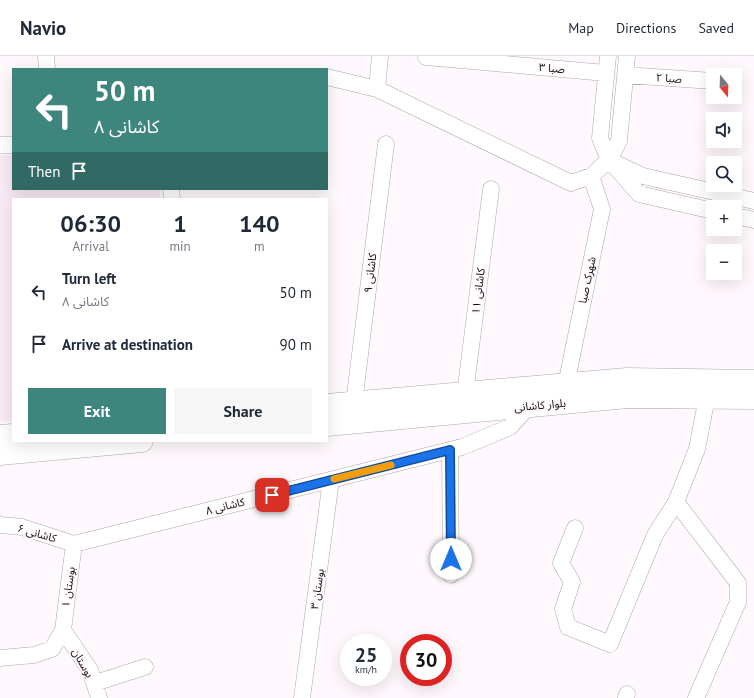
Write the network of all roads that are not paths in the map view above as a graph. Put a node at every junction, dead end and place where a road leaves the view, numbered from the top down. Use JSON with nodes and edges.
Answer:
{"nodes":[{"id":1,"x":46,"y":56,"type":"edge"},
{"id":2,"x":380,"y":56,"type":"edge"},
{"id":3,"x":608,"y":56,"type":"edge"},
{"id":4,"x":627,"y":56,"type":"edge"},
{"id":5,"x":426,"y":57,"type":"edge"},
{"id":6,"x":47,"y":68,"type":"edge"},
{"id":7,"x":606,"y":73,"type":"junction"},
{"id":8,"x":625,"y":75,"type":"junction"},
{"id":9,"x":328,"y":77,"type":"edge"},
{"id":10,"x":706,"y":81,"type":"edge"},
{"id":11,"x":377,"y":89,"type":"junction"},
{"id":12,"x":386,"y":144,"type":"dead end"},
{"id":13,"x":0,"y":145,"type":"edge"},
{"id":14,"x":12,"y":145,"type":"edge"},
{"id":15,"x":609,"y":160,"type":"junction"},
{"id":16,"x":592,"y":176,"type":"junction"},
{"id":17,"x":491,"y":189,"type":"dead end"},
{"id":18,"x":754,"y":201,"type":"edge"},
{"id":19,"x":706,"y":209,"type":"edge"},
{"id":20,"x":742,"y":217,"type":"edge"},
{"id":21,"x":754,"y":220,"type":"edge"},
{"id":22,"x":754,"y":380,"type":"edge"},
{"id":23,"x":566,"y":385,"type":"junction"},
{"id":24,"x":465,"y":394,"type":"junction"},
{"id":25,"x":706,"y":397,"type":"junction"},
{"id":26,"x":754,"y":398,"type":"edge"},
{"id":27,"x":354,"y":403,"type":"junction"},
{"id":28,"x":328,"y":405,"type":"edge"},
{"id":29,"x":529,"y":406,"type":"junction"},
{"id":30,"x":328,"y":425,"type":"edge"},
{"id":31,"x":12,"y":435,"type":"edge"},
{"id":32,"x":0,"y":436,"type":"edge"},
{"id":33,"x":131,"y":442,"type":"edge"},
{"id":34,"x":450,"y":450,"type":"junction"},
{"id":35,"x":0,"y":454,"type":"edge"},
{"id":36,"x":332,"y":480,"type":"junction"},
{"id":37,"x":676,"y":502,"type":"junction"},
{"id":38,"x":0,"y":525,"type":"edge"},
{"id":39,"x":575,"y":528,"type":"dead end"},
{"id":40,"x":74,"y":544,"type":"junction"},
{"id":41,"x":451,"y":575,"type":"dead end"},
{"id":42,"x":62,"y":630,"type":"junction"},
{"id":43,"x":0,"y":658,"type":"edge"},
{"id":44,"x":145,"y":667,"type":"dead end"},
{"id":45,"x":97,"y":691,"type":"edge"},
{"id":46,"x":302,"y":698,"type":"edge"},
{"id":47,"x":696,"y":698,"type":"edge"}],
"edges":[{"from":1,"to":6,"type":"street"},
{"from":2,"to":11,"type":"street"},
{"from":3,"to":7,"type":"street"},
{"from":4,"to":8,"type":"street"},
{"from":5,"to":7,"type":"street","name":"صبا ۳"},
{"from":7,"to":15,"type":"street"},
{"from":8,"to":10,"type":"street","name":"صبا ۲"},
{"from":8,"to":15,"type":"street"},
{"from":9,"to":11,"type":"street"},
{"from":11,"to":16,"type":"street"},
{"from":12,"to":27,"type":"street","name":"کاشانی ۹"},
{"from":13,"to":14,"type":"street"},
{"from":15,"to":16,"type":"street"},
{"from":15,"to":18,"type":"street"},
{"from":15,"to":19,"type":"street"},
{"from":16,"to":23,"type":"street","name":"شهرک صبا"},
{"from":17,"to":24,"type":"street","name":"کاشانی ۱۱"},
{"from":20,"to":21,"type":"street"},
{"from":22,"to":23,"type":"main road","name":"بلوار کاشانی"},
{"from":23,"to":24,"type":"main road","name":"بلوار کاشانی"},
{"from":24,"to":27,"type":"main road","name":"بلوار کاشانی"},
{"from":25,"to":26,"type":"main road","name":"بلوار کاشانی"},
{"from":25,"to":29,"type":"main road","name":"بلوار کاشانی"},
{"from":25,"to":37,"type":"street"},
{"from":27,"to":28,"type":"main road","name":"بلوار کاشانی"},
{"from":29,"to":30,"type":"main road","name":"بلوار کاشانی"},
{"from":29,"to":34,"type":"street","name":"کاشانی ۸"},
{"from":31,"to":32,"type":"main road"},
{"from":33,"to":35,"type":"main road"},
{"from":34,"to":36,"type":"street","name":"کاشانی ۸"},
{"from":34,"to":41,"type":"street"},
{"from":36,"to":40,"type":"street","name":"کاشانی ۸"},
{"from":36,"to":46,"type":"street","name":"بوستان ۳"},
{"from":37,"to":39,"type":"street"},
{"from":37,"to":47,"type":"street"},
{"from":38,"to":40,"type":"street","name":"کاشانی ۶"},
{"from":40,"to":42,"type":"street","name":"بوستان ۱"},
{"from":42,"to":43,"type":"street","name":"بوستان ۱"},
{"from":42,"to":45,"type":"street","name":"بوستان"},
{"from":44,"to":45,"type":"street"}]}
